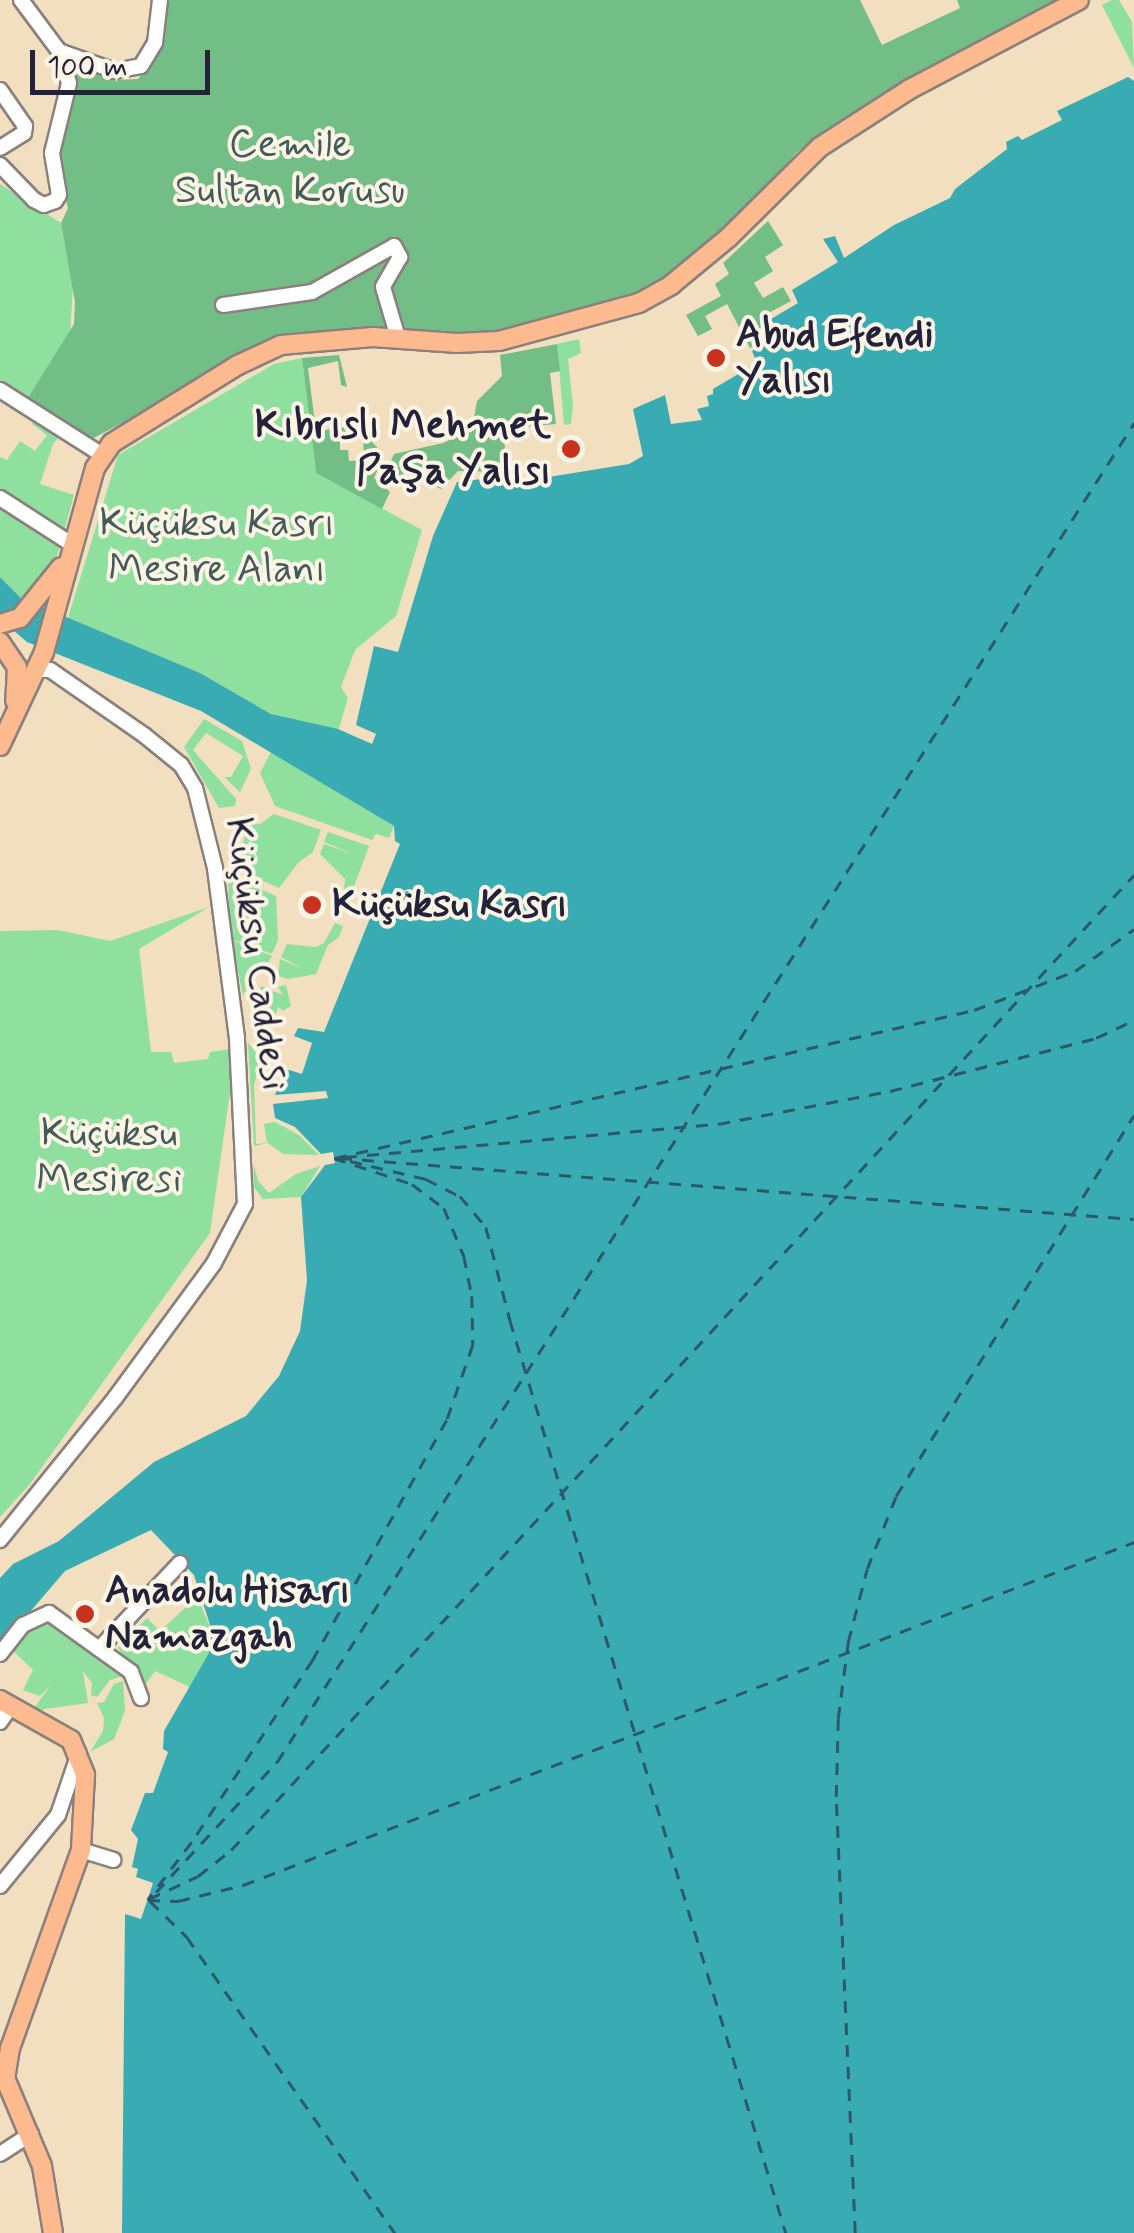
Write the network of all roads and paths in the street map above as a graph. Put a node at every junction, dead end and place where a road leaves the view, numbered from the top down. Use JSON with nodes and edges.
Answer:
{"nodes":[{"id":1,"x":21,"y":0,"type":"edge"},
{"id":2,"x":160,"y":0,"type":"edge"},
{"id":3,"x":1079,"y":0,"type":"edge"},
{"id":4,"x":58,"y":51,"type":"junction"},
{"id":5,"x":0,"y":90,"type":"edge"},
{"id":6,"x":0,"y":148,"type":"edge"},
{"id":7,"x":0,"y":165,"type":"edge"},
{"id":8,"x":223,"y":305,"type":"dead end"},
{"id":9,"x":398,"y":338,"type":"junction"},
{"id":10,"x":0,"y":390,"type":"edge"},
{"id":11,"x":101,"y":454,"type":"junction"},
{"id":12,"x":0,"y":498,"type":"edge"},
{"id":13,"x":71,"y":550,"type":"junction"},
{"id":14,"x":49,"y":601,"type":"junction"},
{"id":15,"x":5,"y":623,"type":"edge"},
{"id":16,"x":0,"y":642,"type":"edge"},
{"id":17,"x":37,"y":664,"type":"junction"},
{"id":18,"x":2,"y":743,"type":"edge"},
{"id":19,"x":0,"y":1540,"type":"edge"},
{"id":20,"x":180,"y":1563,"type":"dead end"},
{"id":21,"x":99,"y":1649,"type":"junction"},
{"id":22,"x":0,"y":1654,"type":"edge"},
{"id":23,"x":141,"y":1698,"type":"dead end"},
{"id":24,"x":4,"y":1709,"type":"edge"},
{"id":25,"x":80,"y":1752,"type":"junction"},
{"id":26,"x":80,"y":1850,"type":"junction"},
{"id":27,"x":113,"y":1860,"type":"dead end"},
{"id":28,"x":0,"y":1886,"type":"edge"},
{"id":29,"x":2,"y":2079,"type":"edge"},
{"id":30,"x":31,"y":2134,"type":"junction"},
{"id":31,"x":0,"y":2154,"type":"edge"},
{"id":32,"x":52,"y":2233,"type":"edge"}],
"edges":[{"from":1,"to":4,"type":"street"},
{"from":2,"to":4,"type":"street"},
{"from":3,"to":9,"type":"main road"},
{"from":4,"to":7,"type":"street"},
{"from":5,"to":6,"type":"street"},
{"from":8,"to":9,"type":"street"},
{"from":9,"to":11,"type":"main road"},
{"from":10,"to":11,"type":"street"},
{"from":11,"to":13,"type":"main road"},
{"from":12,"to":13,"type":"street"},
{"from":13,"to":14,"type":"main road"},
{"from":14,"to":15,"type":"main road"},
{"from":14,"to":17,"type":"main road"},
{"from":16,"to":17,"type":"main road","name":"Küçüksu Caddesi"},
{"from":17,"to":18,"type":"main road"},
{"from":17,"to":19,"type":"street","name":"Küçüksu Caddesi"},
{"from":20,"to":21,"type":"street"},
{"from":21,"to":22,"type":"street"},
{"from":21,"to":23,"type":"street"},
{"from":24,"to":25,"type":"main road"},
{"from":25,"to":26,"type":"main road"},
{"from":25,"to":28,"type":"street"},
{"from":26,"to":27,"type":"street"},
{"from":26,"to":29,"type":"main road"},
{"from":29,"to":30,"type":"main road"},
{"from":30,"to":31,"type":"street"},
{"from":30,"to":32,"type":"main road"}]}
